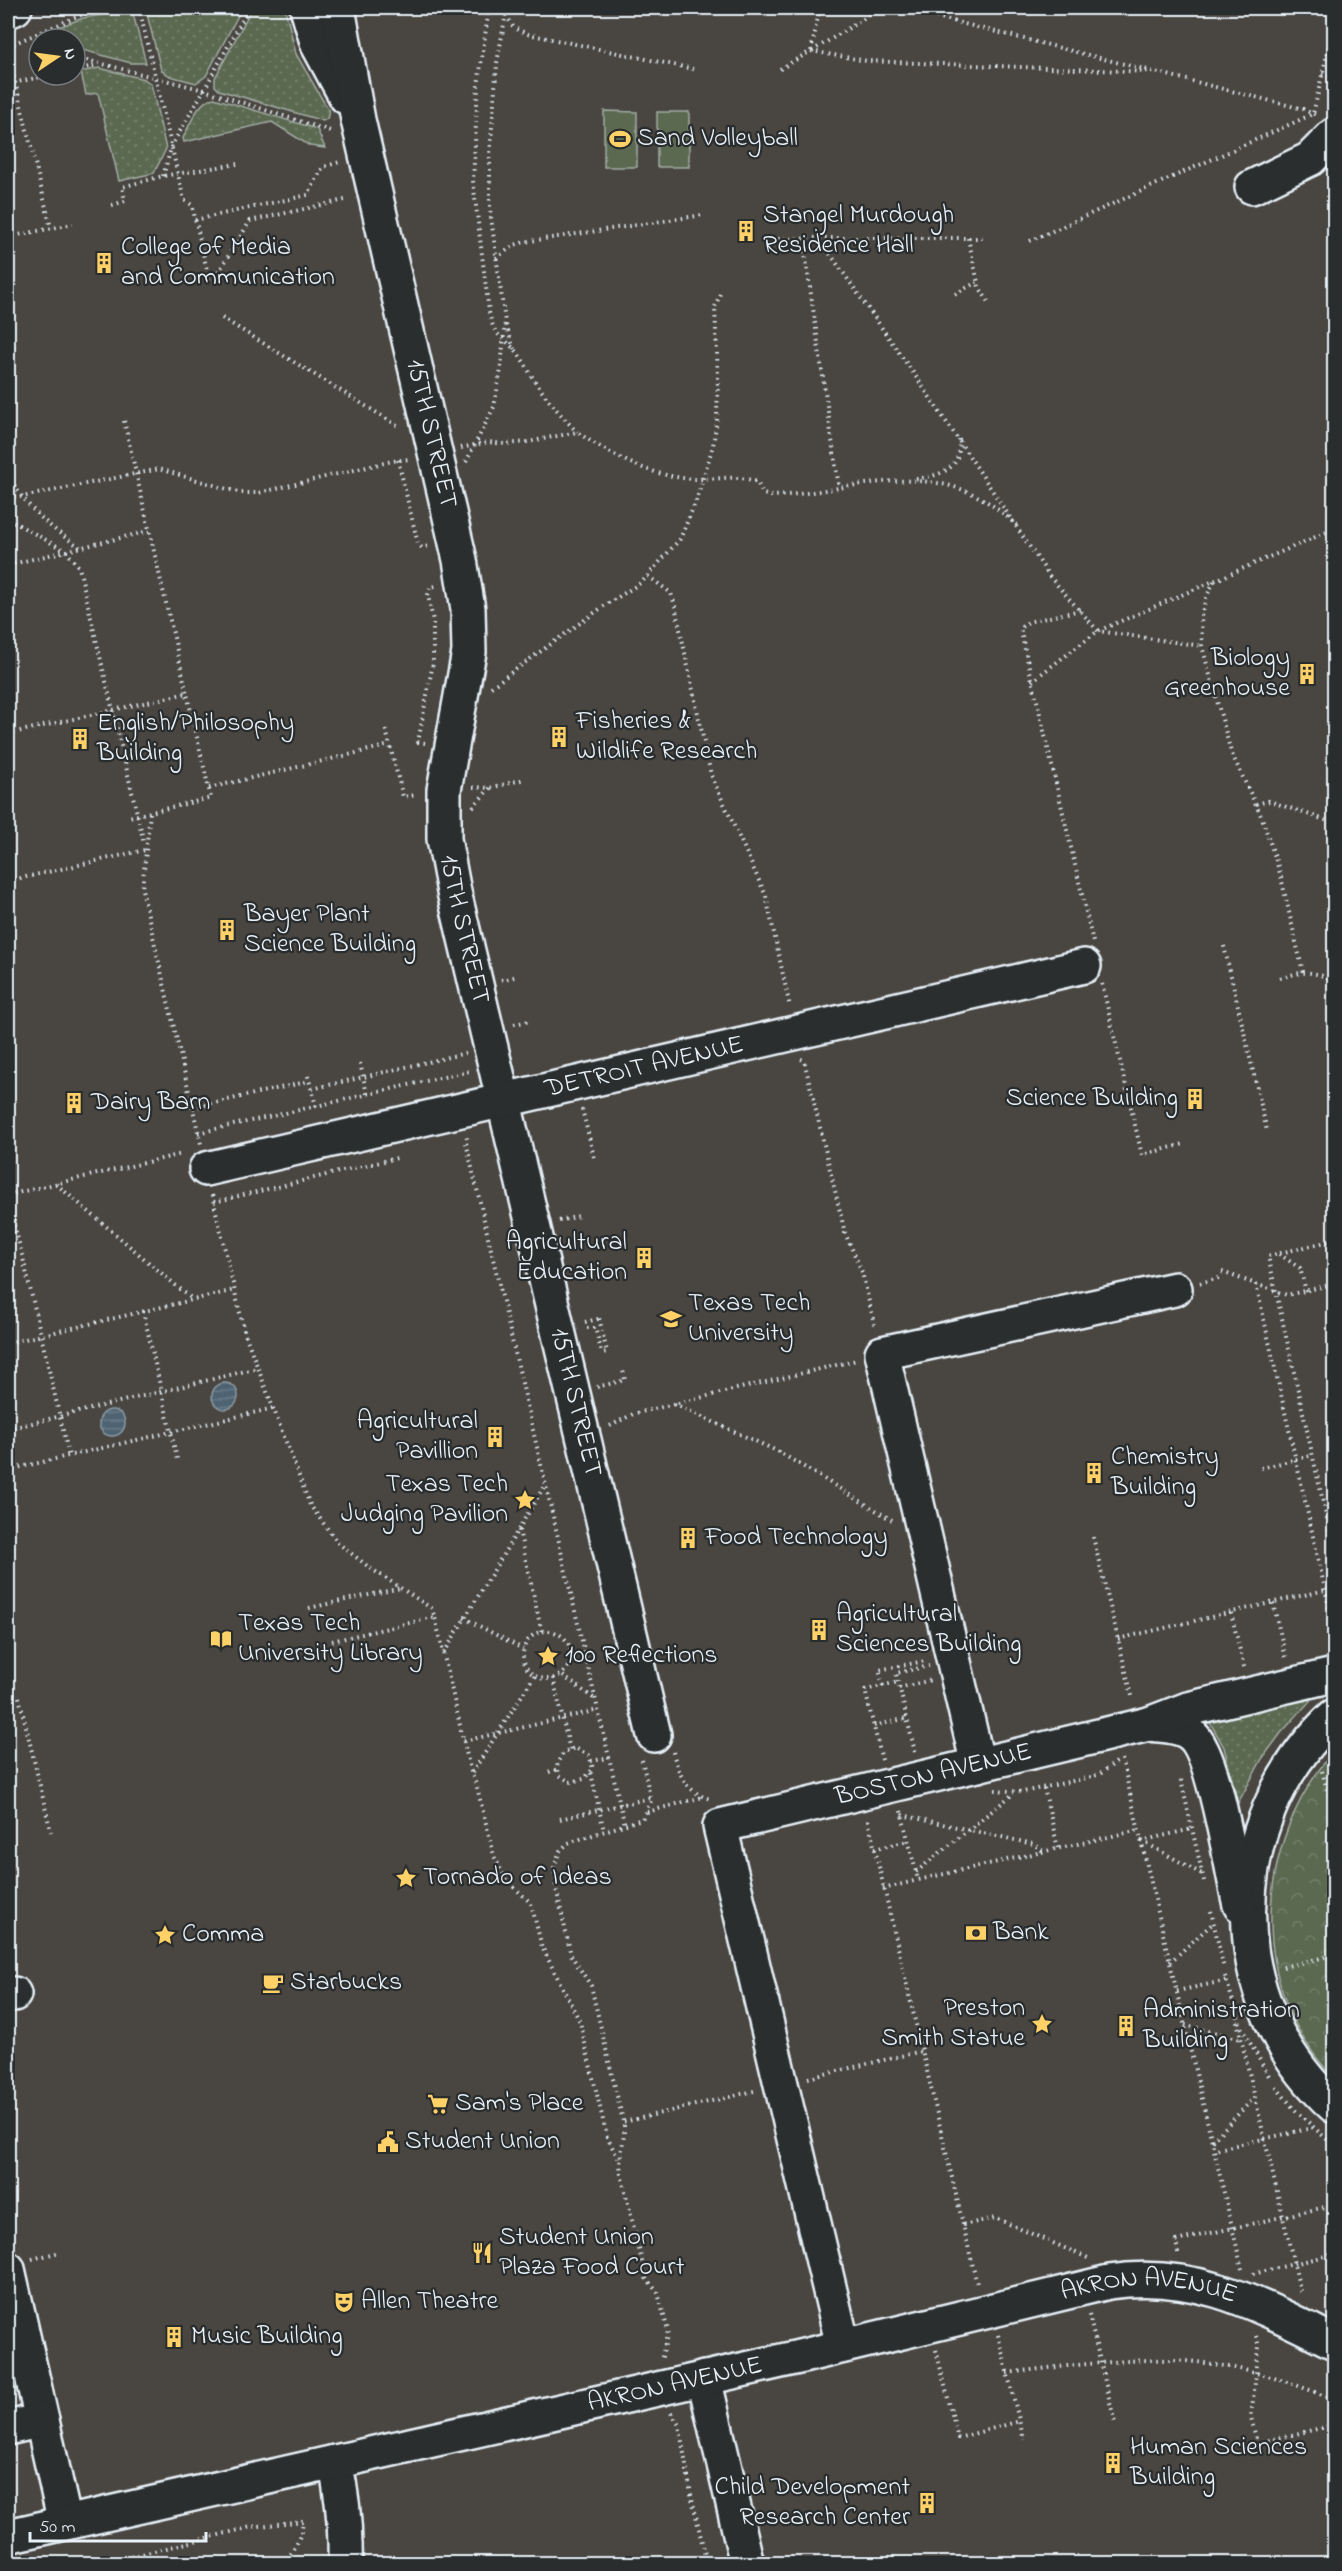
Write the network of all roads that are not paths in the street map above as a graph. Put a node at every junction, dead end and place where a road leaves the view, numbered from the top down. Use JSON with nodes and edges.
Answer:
{"nodes":[{"id":1,"x":15,"y":8,"type":"edge"},
{"id":2,"x":307,"y":8,"type":"edge"},
{"id":3,"x":338,"y":8,"type":"edge"},
{"id":4,"x":359,"y":8,"type":"edge"},
{"id":5,"x":8,"y":11,"type":"edge"},
{"id":6,"x":349,"y":127,"type":"junction"},
{"id":7,"x":1325,"y":138,"type":"edge"},
{"id":8,"x":1252,"y":187,"type":"dead end"},
{"id":9,"x":1093,"y":964,"type":"road end"},
{"id":10,"x":503,"y":1101,"type":"junction"},
{"id":11,"x":204,"y":1159,"type":"road end"},
{"id":12,"x":1176,"y":1289,"type":"dead end"},
{"id":13,"x":1335,"y":1675,"type":"edge"},
{"id":14,"x":1335,"y":1716,"type":"edge"},
{"id":15,"x":1139,"y":1735,"type":"junction"},
{"id":16,"x":663,"y":1741,"type":"road end"},
{"id":17,"x":983,"y":1777,"type":"junction"},
{"id":18,"x":1250,"y":1940,"type":"junction"},
{"id":19,"x":1324,"y":2117,"type":"edge"},
{"id":20,"x":8,"y":2269,"type":"edge"},
{"id":21,"x":1335,"y":2342,"type":"edge"},
{"id":22,"x":843,"y":2346,"type":"junction"},
{"id":23,"x":704,"y":2378,"type":"junction"},
{"id":24,"x":42,"y":2420,"type":"junction"},
{"id":25,"x":8,"y":2428,"type":"edge"},
{"id":26,"x":335,"y":2462,"type":"junction"},
{"id":27,"x":65,"y":2523,"type":"junction"},
{"id":28,"x":8,"y":2536,"type":"edge"},
{"id":29,"x":345,"y":2564,"type":"edge"},
{"id":30,"x":747,"y":2564,"type":"edge"}],
"edges":[{"from":1,"to":5,"type":"street"},
{"from":2,"to":6,"type":"street","name":"15TH STREET"},
{"from":3,"to":6,"type":"street","name":"15TH STREET"},
{"from":4,"to":6,"type":"street"},
{"from":6,"to":10,"type":"street","name":"15TH STREET"},
{"from":7,"to":8,"type":"street"},
{"from":9,"to":10,"type":"street","name":"DETROIT AVENUE"},
{"from":10,"to":11,"type":"street","name":"DETROIT AVENUE"},
{"from":10,"to":16,"type":"street","name":"15TH STREET"},
{"from":12,"to":17,"type":"street"},
{"from":13,"to":15,"type":"street","name":"BOSTON AVENUE"},
{"from":14,"to":18,"type":"street"},
{"from":15,"to":17,"type":"street","name":"BOSTON AVENUE"},
{"from":15,"to":18,"type":"street","name":"BOSTON AVENUE"},
{"from":17,"to":22,"type":"street","name":"BOSTON AVENUE"},
{"from":18,"to":19,"type":"street"},
{"from":20,"to":24,"type":"street"},
{"from":21,"to":22,"type":"street","name":"AKRON AVENUE"},
{"from":22,"to":23,"type":"street","name":"AKRON AVENUE"},
{"from":23,"to":26,"type":"street","name":"AKRON AVENUE"},
{"from":23,"to":30,"type":"street"},
{"from":24,"to":25,"type":"street"},
{"from":24,"to":27,"type":"street"},
{"from":26,"to":27,"type":"street","name":"AKRON AVENUE"},
{"from":26,"to":29,"type":"street"},
{"from":27,"to":28,"type":"street","name":"AKRON AVENUE"}]}
